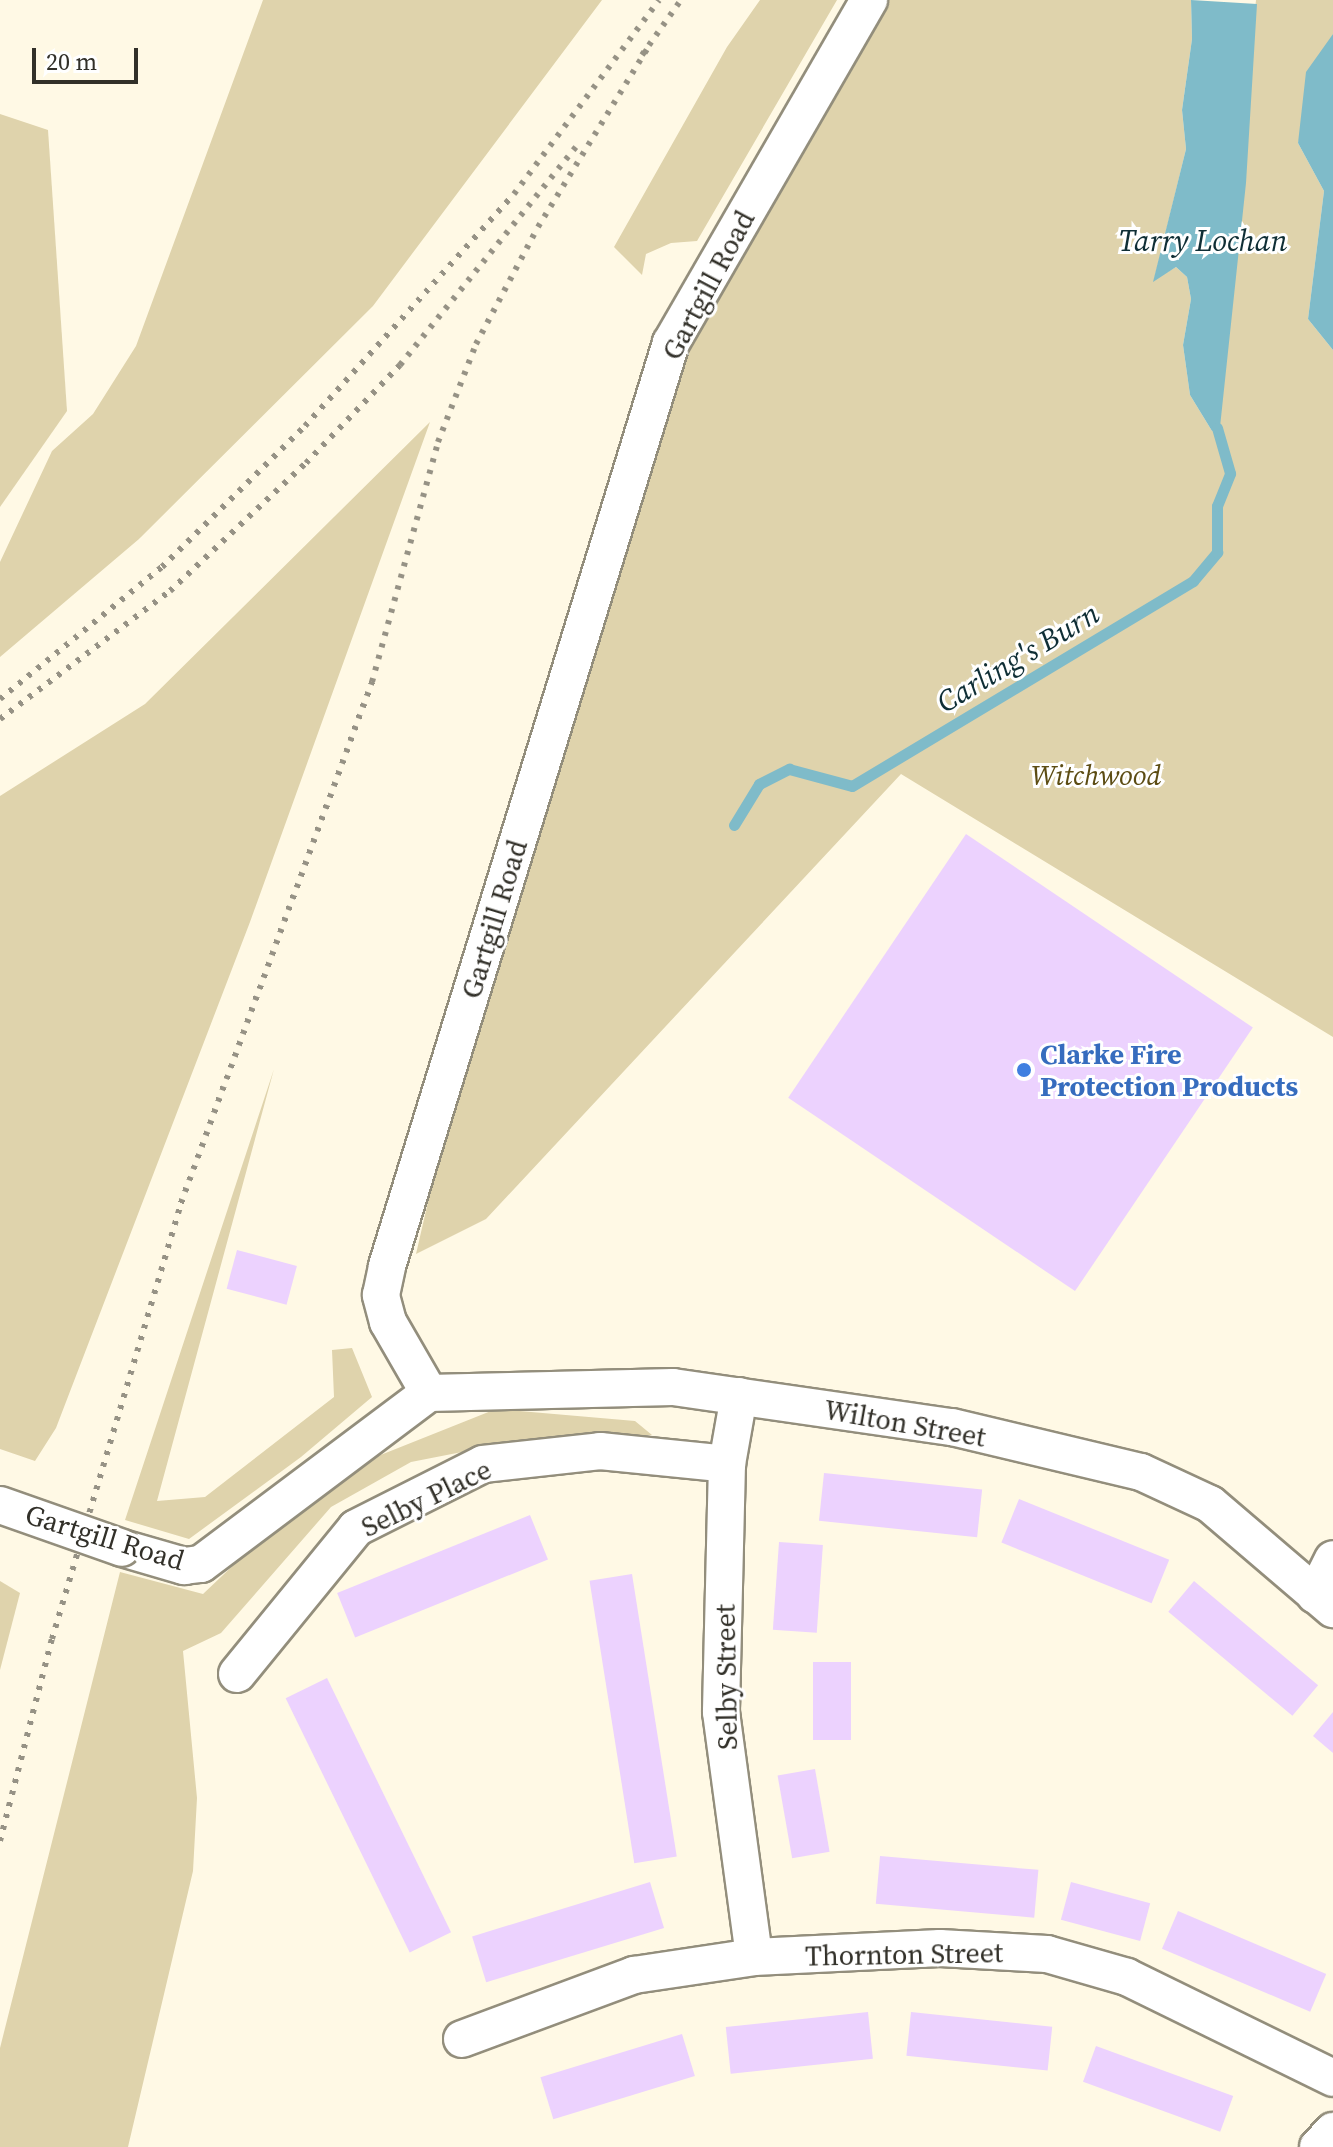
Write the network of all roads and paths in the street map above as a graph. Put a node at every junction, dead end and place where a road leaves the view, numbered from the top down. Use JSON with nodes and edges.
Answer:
{"nodes":[{"id":1,"x":869,"y":0,"type":"edge"},
{"id":2,"x":429,"y":1393,"type":"junction"},
{"id":3,"x":739,"y":1396,"type":"junction"},
{"id":4,"x":727,"y":1464,"type":"junction"},
{"id":5,"x":0,"y":1505,"type":"edge"},
{"id":6,"x":1333,"y":1559,"type":"edge"},
{"id":7,"x":1324,"y":1602,"type":"edge"},
{"id":8,"x":237,"y":1674,"type":"dead end"},
{"id":9,"x":754,"y":1957,"type":"junction"},
{"id":10,"x":462,"y":2039,"type":"dead end"},
{"id":11,"x":1333,"y":2078,"type":"edge"},
{"id":12,"x":1333,"y":2131,"type":"edge"},
{"id":13,"x":1318,"y":2147,"type":"edge"}],
"edges":[{"from":1,"to":2,"type":"street","name":"Gartgill Road"},
{"from":2,"to":3,"type":"street","name":"Wilton Street"},
{"from":2,"to":5,"type":"street","name":"Gartgill Road","bridge":true},
{"from":3,"to":4,"type":"street","name":"Selby Street"},
{"from":3,"to":7,"type":"street","name":"Wilton Street"},
{"from":4,"to":8,"type":"street","name":"Selby Place"},
{"from":4,"to":9,"type":"street","name":"Selby Street"},
{"from":6,"to":7,"type":"street"},
{"from":9,"to":10,"type":"street","name":"Thornton Street"},
{"from":9,"to":11,"type":"street","name":"Thornton Street"},
{"from":12,"to":13,"type":"street"}]}
